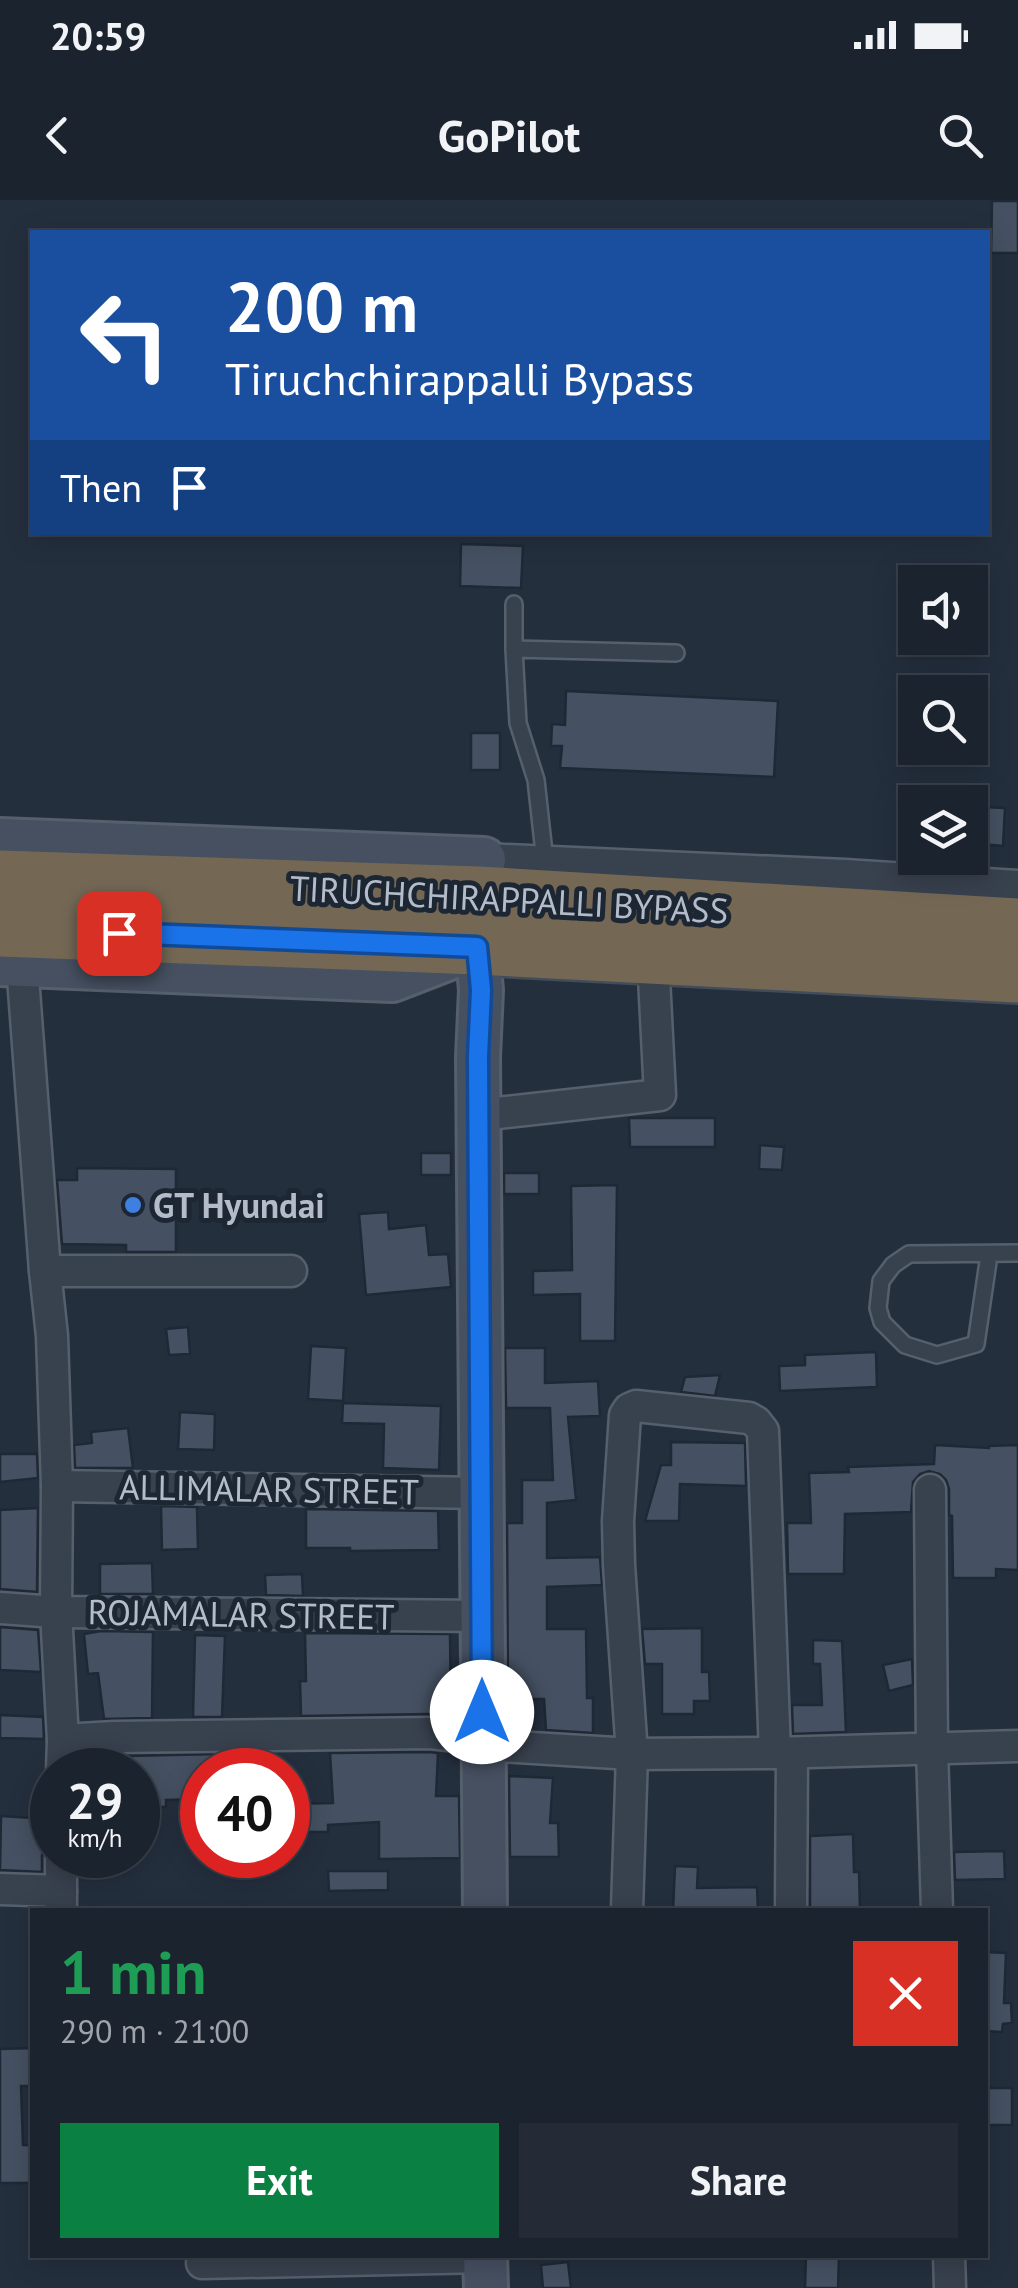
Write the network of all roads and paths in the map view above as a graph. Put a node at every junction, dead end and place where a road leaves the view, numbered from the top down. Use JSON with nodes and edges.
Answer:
{"nodes":[{"id":1,"x":514,"y":604,"type":"dead end"},
{"id":2,"x":514,"y":649,"type":"junction"},
{"id":3,"x":676,"y":653,"type":"dead end"},
{"id":4,"x":0,"y":840,"type":"edge"},
{"id":5,"x":545,"y":862,"type":"junction"},
{"id":6,"x":0,"y":878,"type":"edge"},
{"id":7,"x":1018,"y":886,"type":"edge"},
{"id":8,"x":479,"y":900,"type":"junction"},
{"id":9,"x":1018,"y":926,"type":"edge"},
{"id":10,"x":7,"y":952,"type":"edge"},
{"id":11,"x":653,"y":958,"type":"junction"},
{"id":12,"x":1018,"y":975,"type":"edge"},
{"id":13,"x":479,"y":1115,"type":"junction"},
{"id":14,"x":1018,"y":1253,"type":"edge"},
{"id":15,"x":989,"y":1255,"type":"junction"},
{"id":16,"x":45,"y":1271,"type":"junction"},
{"id":17,"x":290,"y":1271,"type":"dead end"},
{"id":18,"x":57,"y":1486,"type":"junction"},
{"id":19,"x":930,"y":1490,"type":"dead end"},
{"id":20,"x":481,"y":1492,"type":"junction"},
{"id":21,"x":0,"y":1608,"type":"edge"},
{"id":22,"x":56,"y":1612,"type":"junction"},
{"id":23,"x":482,"y":1616,"type":"junction"},
{"id":24,"x":482,"y":1744,"type":"junction"},
{"id":25,"x":1018,"y":1746,"type":"edge"},
{"id":26,"x":62,"y":1748,"type":"edge"},
{"id":27,"x":82,"y":1748,"type":"edge"},
{"id":28,"x":932,"y":1749,"type":"junction"},
{"id":29,"x":783,"y":1753,"type":"junction"},
{"id":30,"x":632,"y":1754,"type":"junction"},
{"id":31,"x":0,"y":1889,"type":"edge"},
{"id":32,"x":61,"y":1900,"type":"edge"},
{"id":33,"x":485,"y":1908,"type":"edge"},
{"id":34,"x":627,"y":1908,"type":"edge"},
{"id":35,"x":791,"y":1908,"type":"edge"},
{"id":36,"x":938,"y":1908,"type":"edge"},
{"id":37,"x":948,"y":2258,"type":"edge"},
{"id":38,"x":202,"y":2263,"type":"dead end"},
{"id":39,"x":486,"y":2267,"type":"edge"},
{"id":40,"x":950,"y":2288,"type":"edge"}],
"edges":[{"from":1,"to":2,"type":"lane"},
{"from":2,"to":3,"type":"lane"},
{"from":2,"to":5,"type":"lane"},
{"from":4,"to":8,"type":"street"},
{"from":5,"to":7,"type":"street"},
{"from":5,"to":8,"type":"street"},
{"from":6,"to":8,"type":"highway","name":"TIRUCHCHIRAPPALLI BYPASS"},
{"from":8,"to":9,"type":"highway","name":"TIRUCHCHIRAPPALLI BYPASS"},
{"from":8,"to":10,"type":"highway","name":"TIRUCHCHIRAPPALLI BYPASS"},
{"from":8,"to":11,"type":"highway","name":"TIRUCHCHIRAPPALLI BYPASS"},
{"from":8,"to":13,"type":"street"},
{"from":10,"to":16,"type":"street"},
{"from":11,"to":12,"type":"highway","name":"TIRUCHCHIRAPPALLI BYPASS"},
{"from":11,"to":13,"type":"street"},
{"from":13,"to":20,"type":"street"},
{"from":14,"to":15,"type":"lane"},
{"from":15,"to":15,"type":"lane"},
{"from":16,"to":17,"type":"street"},
{"from":16,"to":18,"type":"street"},
{"from":18,"to":20,"type":"street","name":"ALLIMALAR STREET"},
{"from":18,"to":22,"type":"street"},
{"from":19,"to":28,"type":"street"},
{"from":20,"to":23,"type":"street"},
{"from":21,"to":22,"type":"street","name":"ROJAMALAR STREET"},
{"from":22,"to":23,"type":"street","name":"ROJAMALAR STREET"},
{"from":22,"to":26,"type":"street"},
{"from":23,"to":24,"type":"street"},
{"from":24,"to":27,"type":"street"},
{"from":24,"to":30,"type":"street"},
{"from":24,"to":33,"type":"street"},
{"from":25,"to":28,"type":"street"},
{"from":28,"to":29,"type":"street"},
{"from":28,"to":36,"type":"street"},
{"from":29,"to":30,"type":"street"},
{"from":29,"to":30,"type":"street"},
{"from":29,"to":35,"type":"street"},
{"from":30,"to":34,"type":"street"},
{"from":31,"to":32,"type":"street"},
{"from":37,"to":40,"type":"street"},
{"from":38,"to":39,"type":"street"}]}
